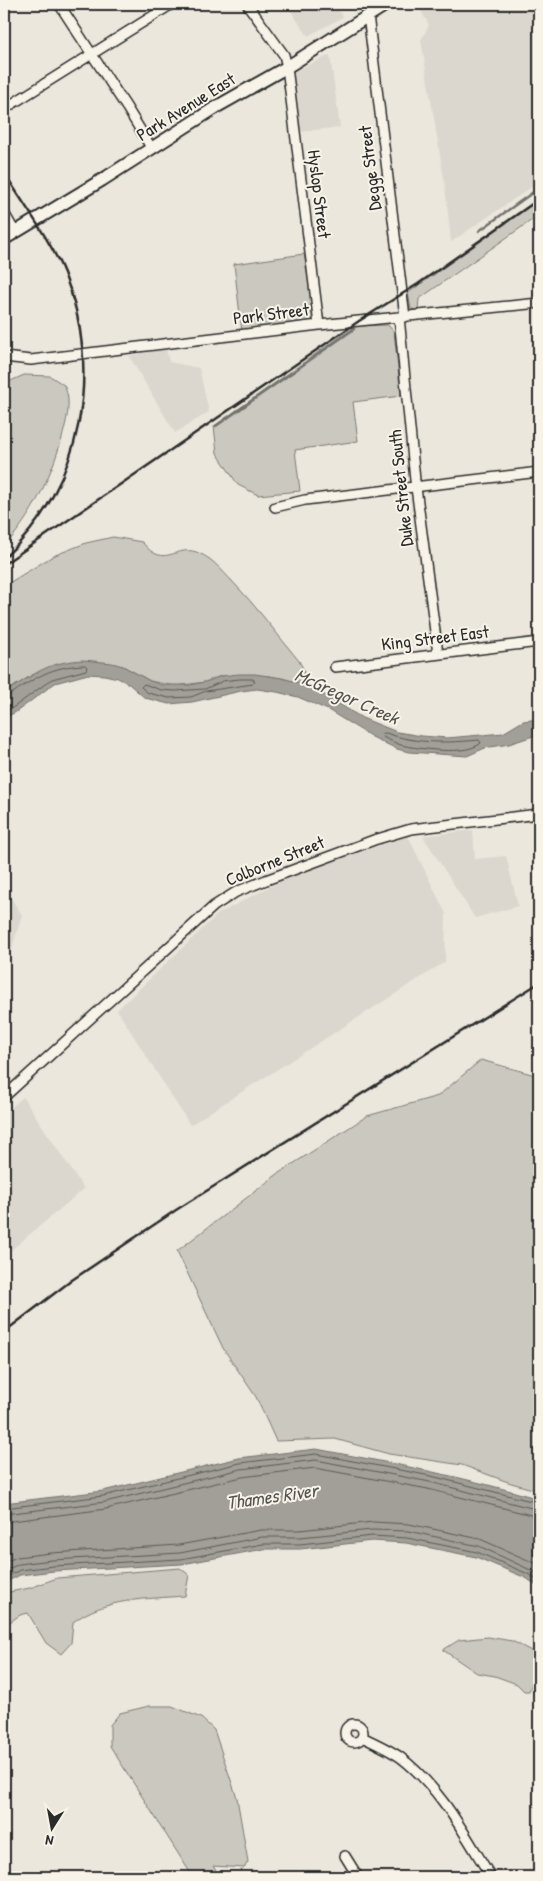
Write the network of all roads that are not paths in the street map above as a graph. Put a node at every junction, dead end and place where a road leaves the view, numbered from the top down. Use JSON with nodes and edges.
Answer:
{"nodes":[{"id":1,"x":59,"y":4,"type":"edge"},
{"id":2,"x":172,"y":4,"type":"edge"},
{"id":3,"x":247,"y":4,"type":"edge"},
{"id":4,"x":387,"y":4,"type":"edge"},
{"id":5,"x":368,"y":16,"type":"junction"},
{"id":6,"x":92,"y":55,"type":"junction"},
{"id":7,"x":286,"y":67,"type":"junction"},
{"id":8,"x":4,"y":108,"type":"edge"},
{"id":9,"x":152,"y":149,"type":"junction"},
{"id":10,"x":4,"y":213,"type":"edge"},
{"id":11,"x":16,"y":232,"type":"junction"},
{"id":12,"x":4,"y":239,"type":"edge"},
{"id":13,"x":539,"y":303,"type":"edge"},
{"id":14,"x":402,"y":317,"type":"junction"},
{"id":15,"x":320,"y":325,"type":"junction"},
{"id":16,"x":6,"y":357,"type":"edge"},
{"id":17,"x":539,"y":472,"type":"edge"},
{"id":18,"x":416,"y":486,"type":"junction"},
{"id":19,"x":275,"y":507,"type":"dead end"},
{"id":20,"x":539,"y":642,"type":"edge"},
{"id":21,"x":438,"y":654,"type":"junction"},
{"id":22,"x":335,"y":667,"type":"dead end"},
{"id":23,"x":539,"y":814,"type":"edge"},
{"id":24,"x":4,"y":1097,"type":"edge"},
{"id":25,"x":362,"y":1737,"type":"dead end"},
{"id":26,"x":345,"y":1856,"type":"dead end"},
{"id":27,"x":358,"y":1877,"type":"edge"},
{"id":28,"x":491,"y":1877,"type":"edge"}],
"edges":[{"from":1,"to":6,"type":"street"},
{"from":2,"to":6,"type":"street"},
{"from":3,"to":7,"type":"street","name":"Hyslop Street"},
{"from":4,"to":5,"type":"main road","name":"Park Avenue East"},
{"from":5,"to":7,"type":"main road","name":"Park Avenue East"},
{"from":5,"to":14,"type":"street","name":"Degge Street"},
{"from":6,"to":8,"type":"street"},
{"from":6,"to":9,"type":"street"},
{"from":7,"to":9,"type":"main road","name":"Park Avenue East"},
{"from":7,"to":15,"type":"street","name":"Hyslop Street"},
{"from":9,"to":11,"type":"main road","name":"Park Avenue East"},
{"from":10,"to":11,"type":"street"},
{"from":11,"to":12,"type":"main road","name":"Park Avenue East"},
{"from":13,"to":14,"type":"street","name":"Park Street"},
{"from":14,"to":15,"type":"street","name":"Park Street"},
{"from":14,"to":18,"type":"street","name":"Duke Street South"},
{"from":15,"to":16,"type":"street","name":"Park Street"},
{"from":17,"to":18,"type":"street"},
{"from":18,"to":19,"type":"street"},
{"from":18,"to":21,"type":"street","name":"Duke Street South"},
{"from":20,"to":21,"type":"street","name":"King Street East"},
{"from":21,"to":22,"type":"street","name":"King Street East"},
{"from":23,"to":24,"type":"street","name":"Colborne Street"},
{"from":25,"to":28,"type":"street"},
{"from":26,"to":27,"type":"street"}]}
